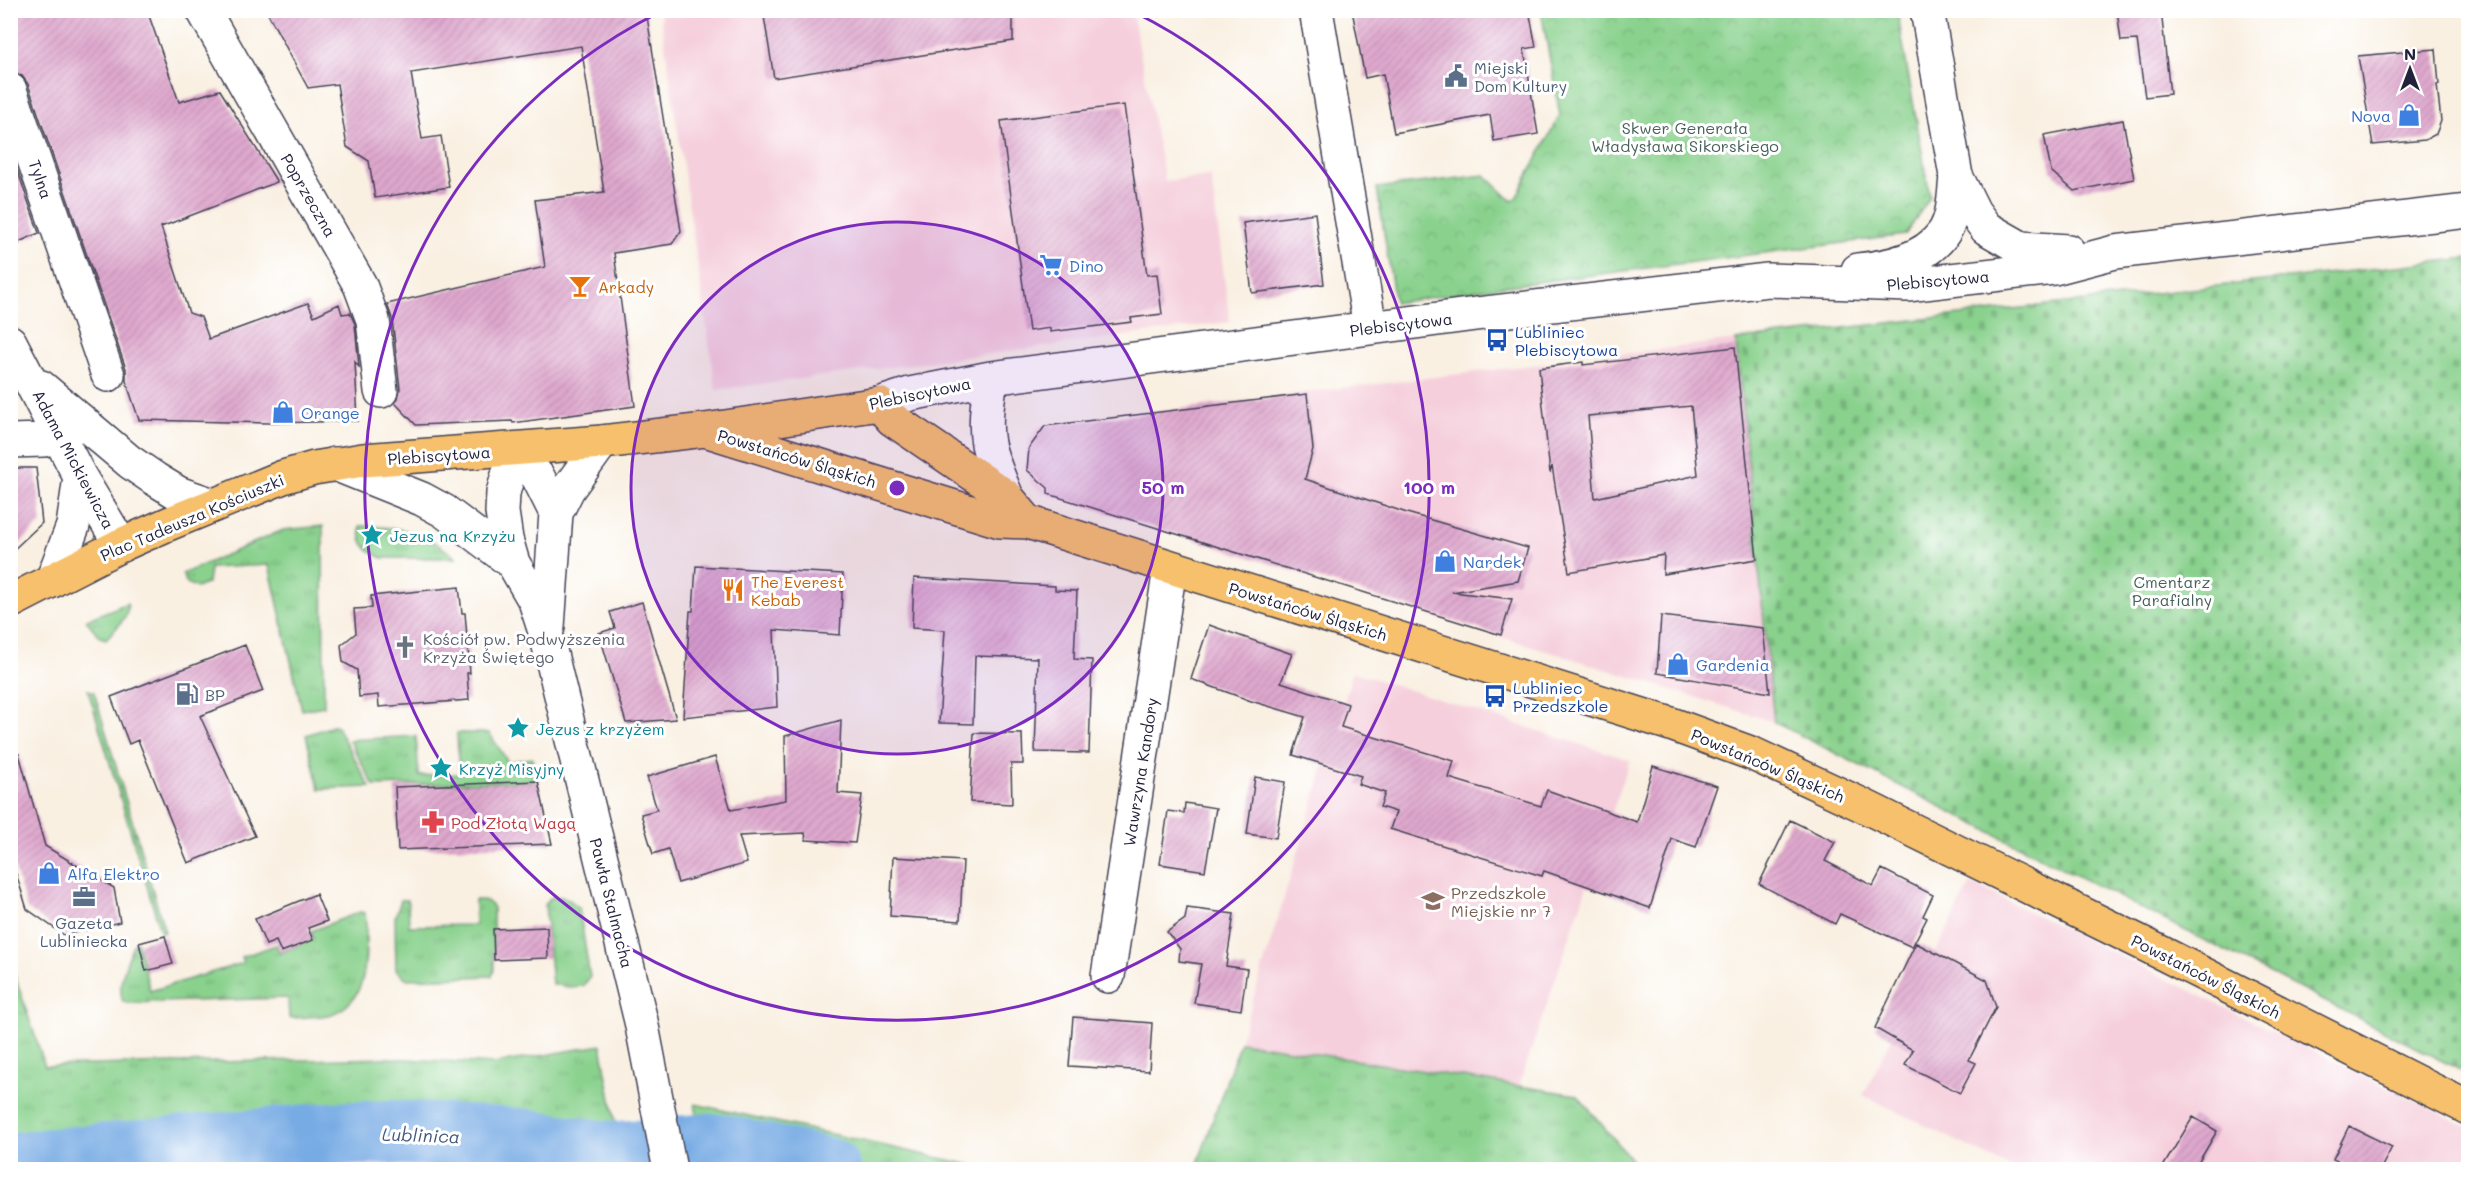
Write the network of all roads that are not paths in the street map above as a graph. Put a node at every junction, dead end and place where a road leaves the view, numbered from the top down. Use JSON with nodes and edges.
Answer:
{"nodes":[{"id":1,"x":203,"y":10,"type":"edge"},
{"id":2,"x":1316,"y":10,"type":"edge"},
{"id":3,"x":1927,"y":10,"type":"edge"},
{"id":4,"x":10,"y":90,"type":"edge"},
{"id":5,"x":1956,"y":176,"type":"junction"},
{"id":6,"x":2469,"y":211,"type":"edge"},
{"id":7,"x":2115,"y":252,"type":"junction"},
{"id":8,"x":1768,"y":280,"type":"junction"},
{"id":9,"x":1370,"y":327,"type":"junction"},
{"id":10,"x":10,"y":342,"type":"edge"},
{"id":11,"x":28,"y":372,"type":"junction"},
{"id":12,"x":108,"y":375,"type":"dead end"},
{"id":13,"x":991,"y":378,"type":"junction"},
{"id":14,"x":381,"y":391,"type":"dead end"},
{"id":15,"x":879,"y":404,"type":"junction"},
{"id":16,"x":705,"y":430,"type":"junction"},
{"id":17,"x":44,"y":440,"type":"dead end"},
{"id":18,"x":10,"y":441,"type":"edge"},
{"id":19,"x":602,"y":442,"type":"junction"},
{"id":20,"x":515,"y":450,"type":"junction"},
{"id":21,"x":335,"y":464,"type":"junction"},
{"id":22,"x":80,"y":477,"type":"junction"},
{"id":23,"x":1007,"y":497,"type":"junction"},
{"id":24,"x":213,"y":505,"type":"junction"},
{"id":25,"x":556,"y":513,"type":"junction"},
{"id":26,"x":1028,"y":522,"type":"junction"},
{"id":27,"x":121,"y":545,"type":"junction"},
{"id":28,"x":513,"y":563,"type":"junction"},
{"id":29,"x":1170,"y":568,"type":"junction"},
{"id":30,"x":52,"y":581,"type":"junction"},
{"id":31,"x":10,"y":602,"type":"edge"},
{"id":32,"x":547,"y":638,"type":"junction"},
{"id":33,"x":1108,"y":976,"type":"dead end"},
{"id":34,"x":2469,"y":1108,"type":"edge"},
{"id":35,"x":670,"y":1170,"type":"edge"}],
"edges":[{"from":1,"to":14,"type":"street","name":"Poprzeczna"},
{"from":2,"to":9,"type":"street"},
{"from":3,"to":5,"type":"street"},
{"from":4,"to":12,"type":"street","name":"Tylna"},
{"from":5,"to":7,"type":"street"},
{"from":5,"to":8,"type":"street"},
{"from":6,"to":7,"type":"street","name":"Plebiscytowa"},
{"from":7,"to":8,"type":"street","name":"Plebiscytowa"},
{"from":8,"to":9,"type":"street","name":"Plebiscytowa"},
{"from":9,"to":13,"type":"street","name":"Plebiscytowa"},
{"from":10,"to":11,"type":"street","name":"Adama Mickiewicza"},
{"from":11,"to":22,"type":"street","name":"Adama Mickiewicza"},
{"from":11,"to":24,"type":"street","name":"Adama Mickiewicza"},
{"from":13,"to":15,"type":"street","name":"Plebiscytowa"},
{"from":13,"to":23,"type":"street"},
{"from":15,"to":16,"type":"main road","name":"Plebiscytowa"},
{"from":15,"to":23,"type":"main road"},
{"from":16,"to":19,"type":"main road","name":"Plebiscytowa"},
{"from":16,"to":26,"type":"main road","name":"Powstańców Śląskich"},
{"from":17,"to":18,"type":"street"},
{"from":19,"to":20,"type":"main road","name":"Plebiscytowa"},
{"from":19,"to":25,"type":"street"},
{"from":20,"to":21,"type":"main road","name":"Plebiscytowa"},
{"from":20,"to":25,"type":"street"},
{"from":20,"to":28,"type":"street","name":"Pawła Stalmacha"},
{"from":21,"to":24,"type":"main road","name":"Plac Tadeusza Kościuszki"},
{"from":21,"to":28,"type":"street"},
{"from":22,"to":27,"type":"street","name":"Adama Mickiewicza"},
{"from":22,"to":30,"type":"street"},
{"from":23,"to":26,"type":"main road"},
{"from":24,"to":27,"type":"main road","name":"Plac Tadeusza Kościuszki"},
{"from":25,"to":32,"type":"street","name":"Pawła Stalmacha"},
{"from":26,"to":29,"type":"main road","name":"Powstańców Śląskich"},
{"from":27,"to":30,"type":"main road","name":"Plac Tadeusza Kościuszki"},
{"from":28,"to":32,"type":"street","name":"Pawła Stalmacha"},
{"from":29,"to":33,"type":"street","name":"Wawrzyna Kandory"},
{"from":29,"to":34,"type":"main road","name":"Powstańców Śląskich"},
{"from":30,"to":31,"type":"main road","name":"Plac Tadeusza Kościuszki"},
{"from":32,"to":35,"type":"street","name":"Pawła Stalmacha"}]}
